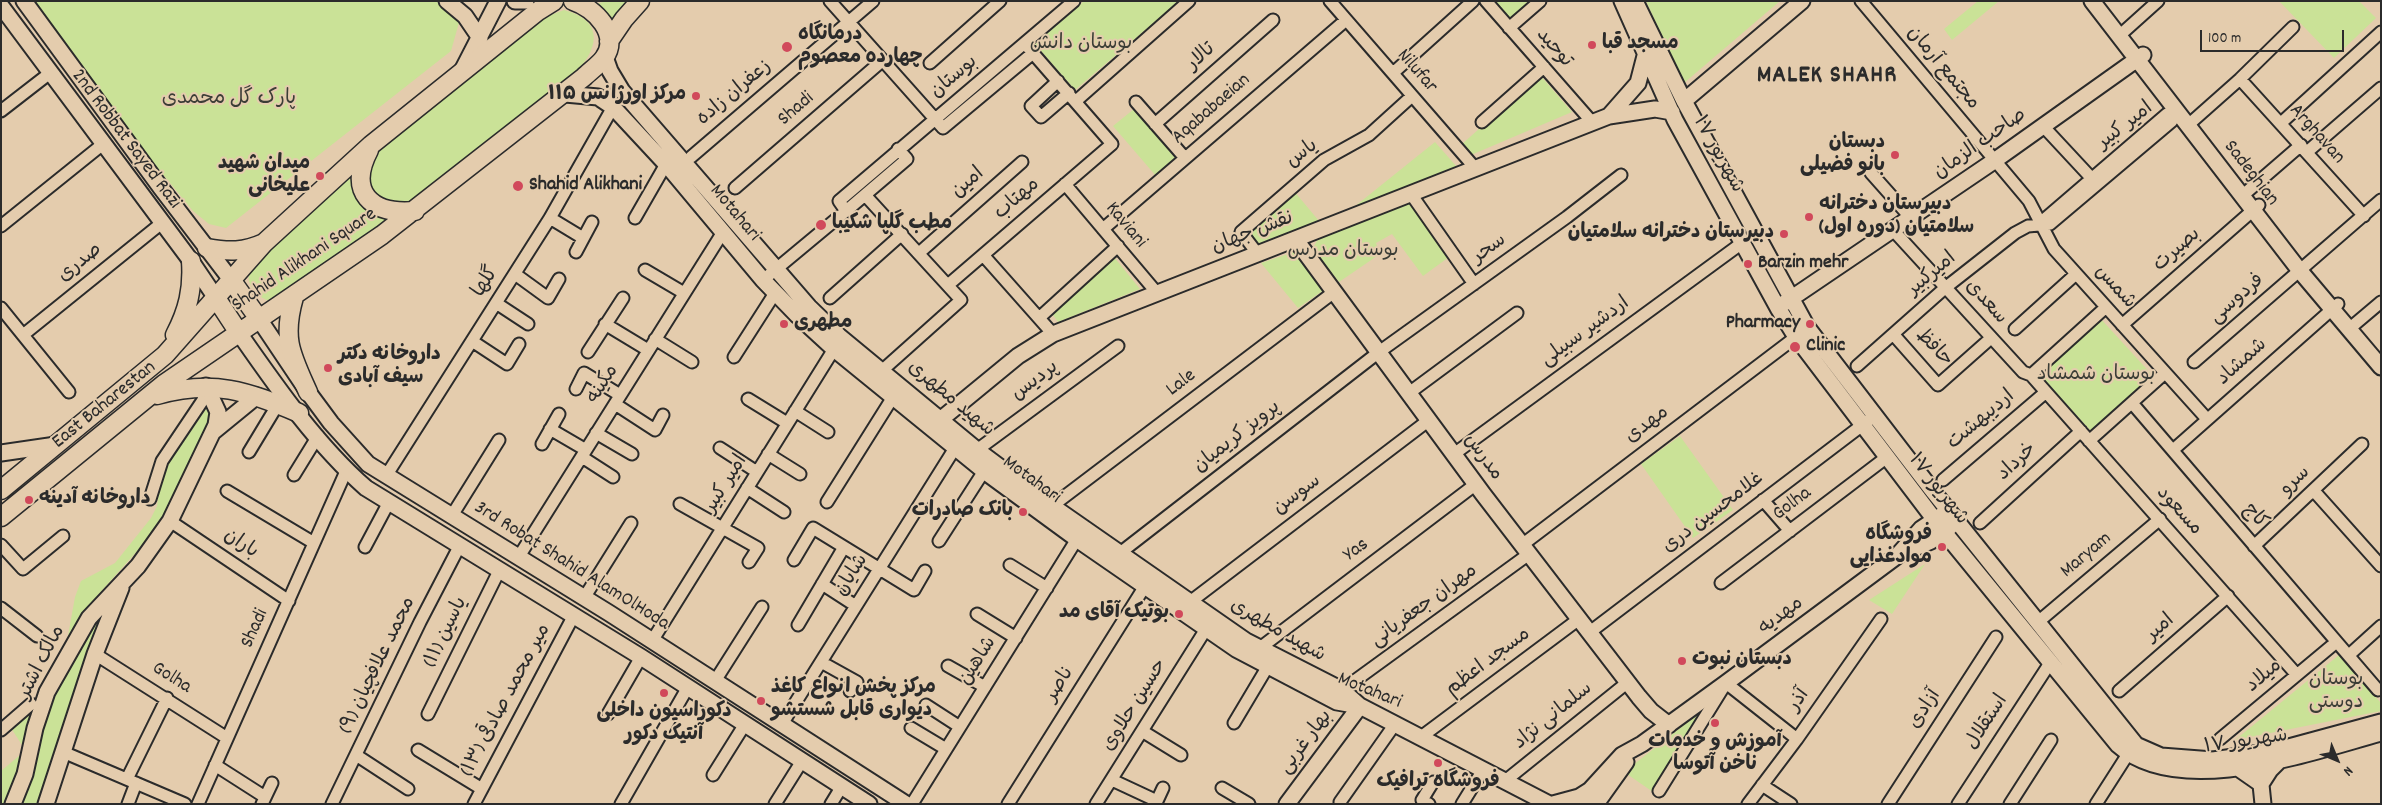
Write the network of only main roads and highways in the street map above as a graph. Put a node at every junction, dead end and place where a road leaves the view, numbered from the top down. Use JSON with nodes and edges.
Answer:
{"nodes":[{"id":1,"x":24,"y":1,"type":"edge"},
{"id":2,"x":447,"y":1,"type":"edge"},
{"id":3,"x":515,"y":1,"type":"edge"},
{"id":4,"x":526,"y":1,"type":"edge"},
{"id":5,"x":554,"y":1,"type":"edge"},
{"id":6,"x":640,"y":1,"type":"edge"},
{"id":7,"x":1622,"y":1,"type":"edge"},
{"id":8,"x":1635,"y":1,"type":"edge"},
{"id":9,"x":1802,"y":1,"type":"edge"},
{"id":10,"x":2092,"y":1,"type":"edge"},
{"id":11,"x":2104,"y":1,"type":"edge"},
{"id":12,"x":577,"y":2,"type":"edge"},
{"id":13,"x":2,"y":7,"type":"edge"},
{"id":14,"x":495,"y":7,"type":"edge"},
{"id":15,"x":465,"y":16,"type":"junction"},
{"id":16,"x":2122,"y":33,"type":"junction"},
{"id":17,"x":480,"y":38,"type":"junction"},
{"id":18,"x":607,"y":49,"type":"junction"},
{"id":19,"x":1645,"y":56,"type":"junction"},
{"id":20,"x":2140,"y":58,"type":"junction"},
{"id":21,"x":461,"y":73,"type":"junction"},
{"id":22,"x":565,"y":94,"type":"junction"},
{"id":23,"x":1684,"y":101,"type":"junction"},
{"id":24,"x":1672,"y":112,"type":"junction"},
{"id":25,"x":1610,"y":116,"type":"junction"},
{"id":26,"x":371,"y":145,"type":"junction"},
{"id":27,"x":161,"y":188,"type":"junction"},
{"id":28,"x":146,"y":200,"type":"junction"},
{"id":29,"x":415,"y":211,"type":"junction"},
{"id":30,"x":1296,"y":240,"type":"junction"},
{"id":31,"x":264,"y":243,"type":"junction"},
{"id":32,"x":208,"y":248,"type":"junction"},
{"id":33,"x":191,"y":261,"type":"junction"},
{"id":34,"x":769,"y":275,"type":"junction"},
{"id":35,"x":232,"y":280,"type":"junction"},
{"id":36,"x":294,"y":297,"type":"junction"},
{"id":37,"x":216,"y":298,"type":"junction"},
{"id":38,"x":1784,"y":304,"type":"junction"},
{"id":39,"x":259,"y":319,"type":"junction"},
{"id":40,"x":239,"y":333,"type":"junction"},
{"id":41,"x":165,"y":356,"type":"junction"},
{"id":42,"x":285,"y":360,"type":"junction"},
{"id":43,"x":2380,"y":363,"type":"edge"},
{"id":44,"x":266,"y":371,"type":"junction"},
{"id":45,"x":179,"y":374,"type":"junction"},
{"id":46,"x":206,"y":386,"type":"junction"},
{"id":47,"x":308,"y":392,"type":"junction"},
{"id":48,"x":256,"y":396,"type":"junction"},
{"id":49,"x":147,"y":398,"type":"junction"},
{"id":50,"x":298,"y":413,"type":"junction"},
{"id":51,"x":1868,"y":420,"type":"junction"},
{"id":52,"x":936,"y":423,"type":"junction"},
{"id":53,"x":213,"y":432,"type":"junction"},
{"id":54,"x":56,"y":445,"type":"junction"},
{"id":55,"x":1,"y":453,"type":"edge"},
{"id":56,"x":1,"y":490,"type":"edge"},
{"id":57,"x":1953,"y":516,"type":"junction"},
{"id":58,"x":1,"y":517,"type":"edge"},
{"id":59,"x":1935,"y":519,"type":"junction"},
{"id":60,"x":1944,"y":532,"type":"junction"},
{"id":61,"x":1897,"y":556,"type":"junction"},
{"id":62,"x":124,"y":581,"type":"junction"},
{"id":63,"x":1639,"y":697,"type":"junction"},
{"id":64,"x":1360,"y":706,"type":"junction"},
{"id":65,"x":2381,"y":722,"type":"edge"},
{"id":66,"x":1668,"y":725,"type":"junction"},
{"id":67,"x":2381,"y":733,"type":"edge"},
{"id":68,"x":1647,"y":740,"type":"junction"},
{"id":69,"x":834,"y":758,"type":"junction"},
{"id":70,"x":2258,"y":759,"type":"junction"},
{"id":71,"x":2279,"y":761,"type":"junction"},
{"id":72,"x":2238,"y":768,"type":"junction"},
{"id":73,"x":823,"y":774,"type":"junction"},
{"id":74,"x":873,"y":784,"type":"junction"},
{"id":75,"x":2261,"y":784,"type":"junction"},
{"id":76,"x":1606,"y":796,"type":"edge"},
{"id":77,"x":1593,"y":797,"type":"edge"},
{"id":78,"x":866,"y":801,"type":"edge"},
{"id":79,"x":13,"y":804,"type":"edge"},
{"id":80,"x":46,"y":804,"type":"edge"},
{"id":81,"x":906,"y":804,"type":"edge"},
{"id":82,"x":1287,"y":804,"type":"edge"},
{"id":83,"x":1549,"y":804,"type":"edge"},
{"id":84,"x":1553,"y":804,"type":"edge"},
{"id":85,"x":1583,"y":804,"type":"edge"},
{"id":86,"x":2263,"y":804,"type":"edge"}],
"edges":[{"from":1,"to":27,"type":"main road","name":"2nd Robbat Sayed Razi"},
{"from":2,"to":15,"type":"main road"},
{"from":3,"to":4,"type":"main road"},
{"from":5,"to":21,"type":"main road","name":"Shahid Alikhani Square"},
{"from":6,"to":18,"type":"main road","name":"Shahid Alikhani Square"},
{"from":7,"to":19,"type":"main road","name":"۱۷ شهریور"},
{"from":8,"to":23,"type":"main road","name":"۱۷ شهریور"},
{"from":9,"to":23,"type":"main road"},
{"from":10,"to":16,"type":"main road","name":"Sadeghian"},
{"from":11,"to":16,"type":"main road","name":"Sadeghian"},
{"from":12,"to":18,"type":"main road"},
{"from":13,"to":28,"type":"main road","name":"2nd Robbat Sayed Razi"},
{"from":14,"to":15,"type":"main road"},
{"from":14,"to":17,"type":"main road"},
{"from":15,"to":17,"type":"main road"},
{"from":16,"to":20,"type":"main road","name":"Sadeghian"},
{"from":17,"to":21,"type":"main road"},
{"from":18,"to":22,"type":"main road","name":"Shahid Alikhani Square"},
{"from":18,"to":34,"type":"main road","name":"Motahari"},
{"from":19,"to":24,"type":"main road","name":"۱۷ شهریور"},
{"from":19,"to":25,"type":"main road"},
{"from":20,"to":38,"type":"main road","name":"صاحب الزمان"},
{"from":20,"to":43,"type":"main road","name":"Sadeghian"},
{"from":21,"to":26,"type":"main road","name":"Shahid Alikhani Square"},
{"from":22,"to":29,"type":"main road","name":"Shahid Alikhani Square"},
{"from":22,"to":34,"type":"main road","name":"Motahari"},
{"from":23,"to":38,"type":"main road","name":"۱۷ شهریور"},
{"from":24,"to":25,"type":"main road","name":"نقش جهان"},
{"from":24,"to":38,"type":"main road","name":"۱۷ شهریور"},
{"from":25,"to":30,"type":"main road","name":"نقش جهان"},
{"from":26,"to":29,"type":"main road"},
{"from":26,"to":31,"type":"main road","name":"Shahid Alikhani Square"},
{"from":27,"to":28,"type":"main road"},
{"from":27,"to":32,"type":"main road","name":"2nd Robbat Sayed Razi"},
{"from":28,"to":33,"type":"main road","name":"2nd Robbat Sayed Razi"},
{"from":29,"to":36,"type":"main road","name":"Shahid Alikhani Square"},
{"from":30,"to":52,"type":"main road","name":"نقش جهان"},
{"from":30,"to":63,"type":"main road","name":"مدرس"},
{"from":31,"to":32,"type":"main road"},
{"from":31,"to":35,"type":"main road","name":"Shahid Alikhani Square"},
{"from":32,"to":35,"type":"main road","name":"2nd Robbat Sayed Razi"},
{"from":33,"to":37,"type":"main road","name":"2nd Robbat Sayed Razi"},
{"from":33,"to":41,"type":"main road"},
{"from":34,"to":52,"type":"main road","name":"شهید مطهری"},
{"from":34,"to":52,"type":"main road","name":"Motahari"},
{"from":35,"to":37,"type":"main road","name":"Shahid Alikhani Square"},
{"from":35,"to":39,"type":"main road"},
{"from":36,"to":39,"type":"main road","name":"Shahid Alikhani Square"},
{"from":36,"to":47,"type":"main road"},
{"from":37,"to":40,"type":"main road","name":"Shahid Alikhani Square"},
{"from":37,"to":41,"type":"main road","name":"East Baharestan"},
{"from":38,"to":51,"type":"main road","name":"۱۷ شهریور"},
{"from":38,"to":51,"type":"main road","name":"۱۷ شهریور"},
{"from":39,"to":40,"type":"main road","name":"Shahid Alikhani Square"},
{"from":39,"to":42,"type":"main road","name":"3rd Robat Shahid AlamOlHoda"},
{"from":40,"to":44,"type":"main road","name":"3rd Robat Shahid AlamOlHoda"},
{"from":40,"to":45,"type":"main road","name":"East Baharestan"},
{"from":41,"to":45,"type":"main road"},
{"from":41,"to":54,"type":"main road","name":"East Baharestan"},
{"from":42,"to":44,"type":"main road"},
{"from":42,"to":47,"type":"main road","name":"3rd Robat Shahid AlamOlHoda"},
{"from":44,"to":50,"type":"main road","name":"3rd Robat Shahid AlamOlHoda"},
{"from":45,"to":49,"type":"main road","name":"East Baharestan"},
{"from":46,"to":48,"type":"main road"},
{"from":46,"to":49,"type":"main road"},
{"from":46,"to":53,"type":"main road"},
{"from":47,"to":69,"type":"main road","name":"3rd Robat Shahid AlamOlHoda"},
{"from":48,"to":50,"type":"main road"},
{"from":48,"to":53,"type":"main road"},
{"from":49,"to":58,"type":"main road","name":"East Baharestan"},
{"from":50,"to":73,"type":"main road","name":"3rd Robat Shahid AlamOlHoda"},
{"from":51,"to":57,"type":"main road","name":"۱۷ شهریور"},
{"from":51,"to":59,"type":"main road","name":"۱۷ شهریور"},
{"from":52,"to":64,"type":"main road","name":"شهید مطهری"},
{"from":52,"to":64,"type":"main road","name":"Motahari"},
{"from":53,"to":62,"type":"main road","name":"مالک اشتر"},
{"from":54,"to":55,"type":"main road"},
{"from":54,"to":56,"type":"main road","name":"East Baharestan"},
{"from":57,"to":59,"type":"main road","name":"مهدیه"},
{"from":57,"to":60,"type":"main road","name":"مهدیه"},
{"from":57,"to":70,"type":"main road","name":"۱۷ شهریور"},
{"from":59,"to":60,"type":"main road","name":"۱۷ شهریور"},
{"from":59,"to":61,"type":"main road","name":"مهدیه"},
{"from":60,"to":61,"type":"main road","name":"مهدیه"},
{"from":60,"to":72,"type":"main road","name":"۱۷ شهریور"},
{"from":61,"to":66,"type":"main road","name":"مهدیه"},
{"from":62,"to":79,"type":"main road","name":"مالک اشتر"},
{"from":62,"to":80,"type":"main road","name":"مالک اشتر"},
{"from":63,"to":66,"type":"main road"},
{"from":63,"to":68,"type":"main road"},
{"from":64,"to":82,"type":"main road","name":"بهار غربی"},
{"from":64,"to":83,"type":"main road","name":"Motahari"},
{"from":65,"to":70,"type":"main road","name":"۱۷ شهریور"},
{"from":66,"to":68,"type":"main road","name":"مهدیه"},
{"from":67,"to":71,"type":"main road","name":"۱۷ شهریور"},
{"from":68,"to":76,"type":"main road","name":"مهدیه"},
{"from":68,"to":77,"type":"main road","name":"مهدیه"},
{"from":69,"to":73,"type":"main road"},
{"from":69,"to":74,"type":"main road","name":"3rd Robat Shahid AlamOlHoda"},
{"from":70,"to":71,"type":"main road","name":"۱۷ شهریور"},
{"from":70,"to":72,"type":"main road","name":"۱۷ شهریور"},
{"from":70,"to":75,"type":"main road"},
{"from":71,"to":75,"type":"main road"},
{"from":72,"to":75,"type":"main road"},
{"from":73,"to":78,"type":"main road","name":"3rd Robat Shahid AlamOlHoda"},
{"from":74,"to":78,"type":"main road"},
{"from":74,"to":81,"type":"main road","name":"3rd Robat Shahid AlamOlHoda"},
{"from":75,"to":86,"type":"main road"},
{"from":76,"to":77,"type":"main road","name":"مهدیه"},
{"from":77,"to":84,"type":"main road"},
{"from":77,"to":85,"type":"main road","name":"مهدیه"}]}
